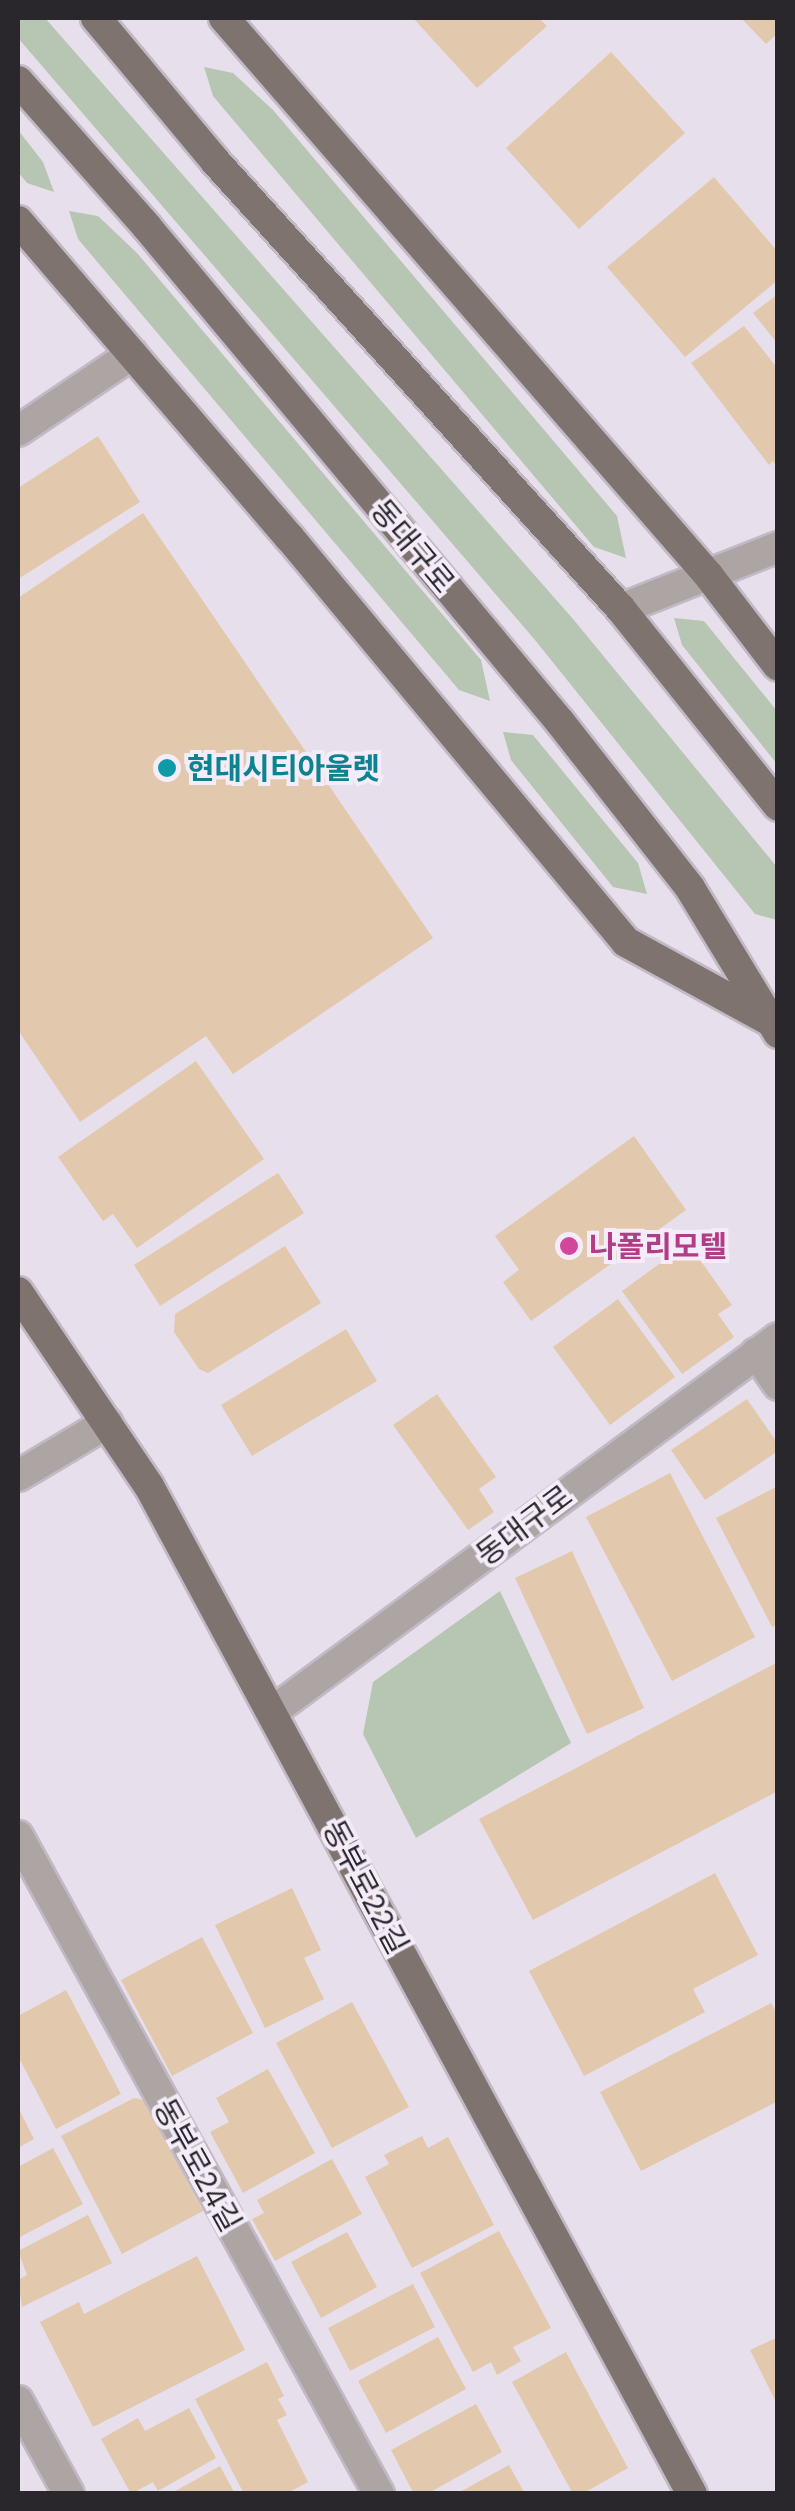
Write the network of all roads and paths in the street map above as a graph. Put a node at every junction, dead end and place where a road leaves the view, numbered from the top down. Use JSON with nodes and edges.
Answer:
{"nodes":[{"id":1,"x":96,"y":18,"type":"edge"},
{"id":2,"x":224,"y":18,"type":"edge"},
{"id":3,"x":18,"y":81,"type":"edge"},
{"id":4,"x":18,"y":221,"type":"edge"},
{"id":5,"x":132,"y":354,"type":"junction"},
{"id":6,"x":18,"y":431,"type":"edge"},
{"id":7,"x":778,"y":547,"type":"edge"},
{"id":8,"x":709,"y":576,"type":"junction"},
{"id":9,"x":621,"y":609,"type":"junction"},
{"id":10,"x":778,"y":666,"type":"edge"},
{"id":11,"x":778,"y":806,"type":"edge"},
{"id":12,"x":775,"y":1026,"type":"edge"},
{"id":13,"x":18,"y":1292,"type":"edge"},
{"id":14,"x":767,"y":1346,"type":"edge"},
{"id":15,"x":778,"y":1385,"type":"edge"},
{"id":16,"x":107,"y":1423,"type":"junction"},
{"id":17,"x":18,"y":1476,"type":"edge"},
{"id":18,"x":272,"y":1712,"type":"junction"},
{"id":19,"x":18,"y":1836,"type":"edge"},
{"id":20,"x":18,"y":2401,"type":"edge"},
{"id":21,"x":68,"y":2494,"type":"edge"},
{"id":22,"x":379,"y":2494,"type":"edge"},
{"id":23,"x":692,"y":2494,"type":"edge"}],
"edges":[{"from":1,"to":9,"type":"main road"},
{"from":2,"to":8,"type":"main road"},
{"from":3,"to":12,"type":"main road","name":"동대구로"},
{"from":4,"to":5,"type":"main road"},
{"from":5,"to":6,"type":"street"},
{"from":5,"to":12,"type":"main road"},
{"from":7,"to":8,"type":"street"},
{"from":8,"to":9,"type":"street"},
{"from":8,"to":10,"type":"main road"},
{"from":9,"to":11,"type":"main road"},
{"from":13,"to":16,"type":"main road","name":"동부로22길"},
{"from":14,"to":15,"type":"street"},
{"from":14,"to":18,"type":"street","name":"동대구로"},
{"from":16,"to":17,"type":"street"},
{"from":16,"to":18,"type":"main road","name":"동부로22길"},
{"from":18,"to":23,"type":"main road","name":"동부로22길"},
{"from":19,"to":22,"type":"street","name":"동부로24길"},
{"from":20,"to":21,"type":"street"}]}
